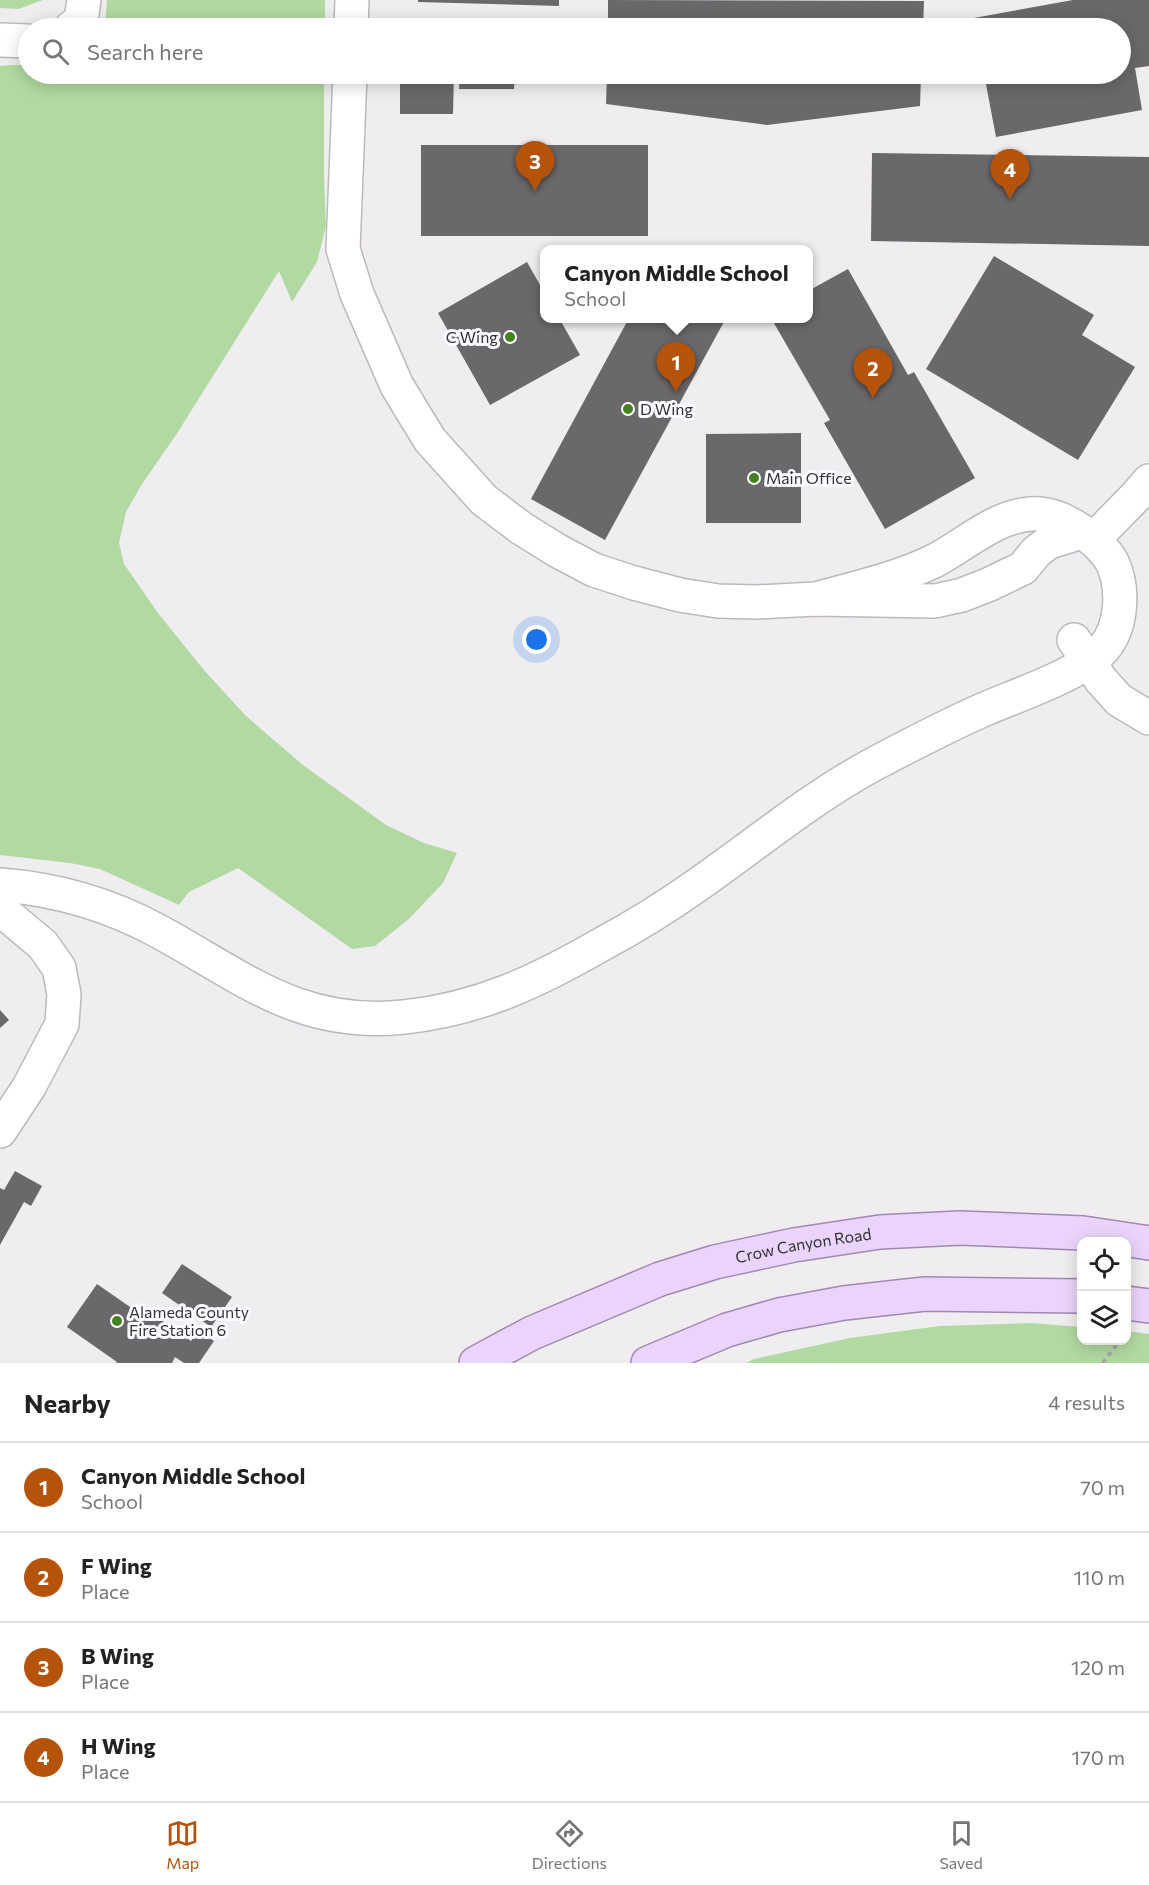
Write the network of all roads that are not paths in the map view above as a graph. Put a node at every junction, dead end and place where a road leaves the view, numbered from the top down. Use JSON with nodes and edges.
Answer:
{"nodes":[{"id":1,"x":84,"y":0,"type":"edge"},
{"id":2,"x":352,"y":0,"type":"edge"},
{"id":3,"x":81,"y":18,"type":"edge"},
{"id":4,"x":351,"y":18,"type":"edge"},
{"id":5,"x":0,"y":40,"type":"edge"},
{"id":6,"x":18,"y":41,"type":"edge"},
{"id":7,"x":350,"y":84,"type":"edge"},
{"id":8,"x":1149,"y":481,"type":"edge"},
{"id":9,"x":1087,"y":536,"type":"junction"},
{"id":10,"x":816,"y":599,"type":"junction"},
{"id":11,"x":1081,"y":650,"type":"junction"},
{"id":12,"x":1149,"y":718,"type":"edge"},
{"id":13,"x":0,"y":885,"type":"edge"},
{"id":14,"x":0,"y":909,"type":"edge"},
{"id":15,"x":0,"y":1131,"type":"edge"},
{"id":16,"x":1149,"y":1243,"type":"edge"},
{"id":17,"x":1077,"y":1296,"type":"edge"},
{"id":18,"x":1131,"y":1304,"type":"edge"},
{"id":19,"x":1149,"y":1306,"type":"edge"},
{"id":20,"x":476,"y":1363,"type":"edge"},
{"id":21,"x":648,"y":1363,"type":"edge"}],
"edges":[{"from":1,"to":3,"type":"street"},
{"from":2,"to":4,"type":"street"},
{"from":5,"to":6,"type":"street"},
{"from":7,"to":10,"type":"street"},
{"from":8,"to":9,"type":"street"},
{"from":9,"to":10,"type":"street"},
{"from":9,"to":10,"type":"street"},
{"from":9,"to":11,"type":"street"},
{"from":11,"to":12,"type":"street"},
{"from":11,"to":13,"type":"street"},
{"from":14,"to":15,"type":"street"},
{"from":16,"to":20,"type":"main road","name":"Crow Canyon Road"},
{"from":17,"to":21,"type":"main road"},
{"from":18,"to":19,"type":"main road"}]}
